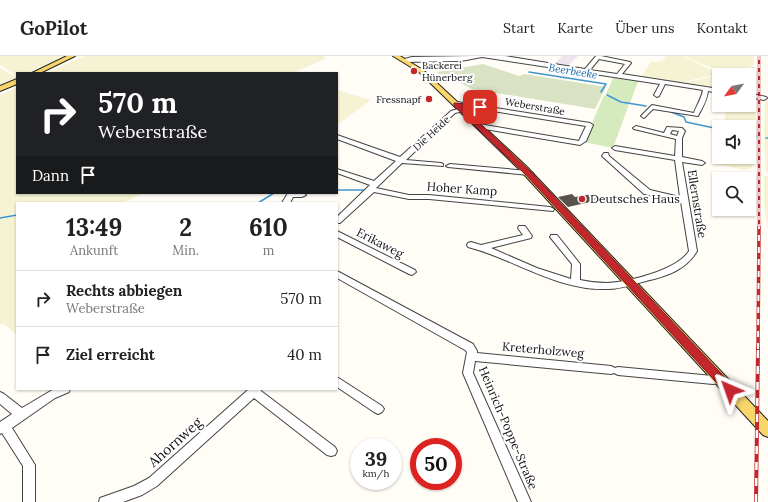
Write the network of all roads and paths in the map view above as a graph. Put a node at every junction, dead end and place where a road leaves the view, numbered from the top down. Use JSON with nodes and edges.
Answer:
{"nodes":[{"id":1,"x":72,"y":56,"type":"edge"},
{"id":2,"x":411,"y":56,"type":"edge"},
{"id":3,"x":480,"y":56,"type":"edge"},
{"id":4,"x":484,"y":56,"type":"edge"},
{"id":5,"x":400,"y":57,"type":"edge"},
{"id":6,"x":587,"y":70,"type":"junction"},
{"id":7,"x":37,"y":72,"type":"edge"},
{"id":8,"x":619,"y":75,"type":"junction"},
{"id":9,"x":16,"y":81,"type":"edge"},
{"id":10,"x":663,"y":82,"type":"junction"},
{"id":11,"x":0,"y":89,"type":"edge"},
{"id":12,"x":706,"y":89,"type":"junction"},
{"id":13,"x":712,"y":89,"type":"edge"},
{"id":14,"x":657,"y":95,"type":"dead end"},
{"id":15,"x":756,"y":96,"type":"edge"},
{"id":16,"x":764,"y":98,"type":"dead end"},
{"id":17,"x":460,"y":107,"type":"junction"},
{"id":18,"x":644,"y":116,"type":"dead end"},
{"id":19,"x":479,"y":126,"type":"junction"},
{"id":20,"x":636,"y":128,"type":"dead end"},
{"id":21,"x":338,"y":137,"type":"edge"},
{"id":22,"x":615,"y":148,"type":"dead end"},
{"id":23,"x":606,"y":154,"type":"dead end"},
{"id":24,"x":678,"y":159,"type":"junction"},
{"id":25,"x":401,"y":161,"type":"junction"},
{"id":26,"x":702,"y":163,"type":"dead end"},
{"id":27,"x":441,"y":165,"type":"dead end"},
{"id":28,"x":450,"y":166,"type":"dead end"},
{"id":29,"x":338,"y":169,"type":"edge"},
{"id":30,"x":529,"y":173,"type":"junction"},
{"id":31,"x":374,"y":186,"type":"junction"},
{"id":32,"x":302,"y":195,"type":"dead end"},
{"id":33,"x":683,"y":200,"type":"junction"},
{"id":34,"x":287,"y":202,"type":"edge"},
{"id":35,"x":550,"y":209,"type":"dead end"},
{"id":36,"x":338,"y":220,"type":"edge"},
{"id":37,"x":522,"y":228,"type":"dead end"},
{"id":38,"x":338,"y":235,"type":"edge"},
{"id":39,"x":554,"y":237,"type":"dead end"},
{"id":40,"x":471,"y":245,"type":"dead end"},
{"id":41,"x":483,"y":247,"type":"junction"},
{"id":42,"x":412,"y":272,"type":"dead end"},
{"id":43,"x":338,"y":275,"type":"edge"},
{"id":44,"x":575,"y":282,"type":"junction"},
{"id":45,"x":629,"y":283,"type":"junction"},
{"id":46,"x":471,"y":356,"type":"junction"},
{"id":47,"x":720,"y":379,"type":"junction"},
{"id":48,"x":338,"y":382,"type":"edge"},
{"id":49,"x":63,"y":390,"type":"edge"},
{"id":50,"x":254,"y":390,"type":"edge"},
{"id":51,"x":0,"y":397,"type":"edge"},
{"id":52,"x":378,"y":409,"type":"dead end"},
{"id":53,"x":20,"y":414,"type":"junction"},
{"id":54,"x":2,"y":427,"type":"edge"},
{"id":55,"x":768,"y":431,"type":"edge"},
{"id":56,"x":330,"y":451,"type":"dead end"},
{"id":57,"x":29,"y":502,"type":"edge"},
{"id":58,"x":105,"y":502,"type":"edge"},
{"id":59,"x":525,"y":502,"type":"edge"}],
"edges":[{"from":1,"to":7,"type":"main road"},
{"from":2,"to":3,"type":"street"},
{"from":2,"to":5,"type":"street"},
{"from":4,"to":6,"type":"street"},
{"from":5,"to":17,"type":"main road"},
{"from":6,"to":8,"type":"street"},
{"from":6,"to":8,"type":"street"},
{"from":8,"to":10,"type":"street"},
{"from":9,"to":11,"type":"main road"},
{"from":10,"to":12,"type":"street"},
{"from":10,"to":14,"type":"street"},
{"from":12,"to":13,"type":"street"},
{"from":12,"to":18,"type":"street"},
{"from":15,"to":16,"type":"street"},
{"from":17,"to":19,"type":"main road"},
{"from":17,"to":19,"type":"street","name":"Weberstraße"},
{"from":17,"to":25,"type":"street","name":"Die Heide"},
{"from":19,"to":30,"type":"main road"},
{"from":20,"to":24,"type":"street","name":"Ellernstraße"},
{"from":21,"to":25,"type":"street","name":"Die Heide"},
{"from":22,"to":24,"type":"street","name":"Ellernstraße"},
{"from":23,"to":33,"type":"street"},
{"from":24,"to":26,"type":"street","name":"Ellernstraße"},
{"from":24,"to":33,"type":"street","name":"Ellernstraße"},
{"from":25,"to":27,"type":"street"},
{"from":25,"to":31,"type":"street","name":"Die Heide"},
{"from":28,"to":30,"type":"street"},
{"from":29,"to":31,"type":"street","name":"Hoher Kamp"},
{"from":30,"to":45,"type":"main road"},
{"from":31,"to":35,"type":"street","name":"Hoher Kamp"},
{"from":31,"to":36,"type":"street","name":"Die Heide"},
{"from":32,"to":34,"type":"street"},
{"from":33,"to":45,"type":"street","name":"Ellernstraße"},
{"from":37,"to":41,"type":"street"},
{"from":38,"to":42,"type":"street","name":"Erikaweg"},
{"from":39,"to":44,"type":"street"},
{"from":40,"to":41,"type":"street"},
{"from":41,"to":44,"type":"street","name":"Ellernstraße"},
{"from":43,"to":46,"type":"street","name":"Heinrich-Poppe-Straße"},
{"from":44,"to":45,"type":"street","name":"Ellernstraße"},
{"from":45,"to":47,"type":"main road"},
{"from":46,"to":47,"type":"street","name":"Kreterholzweg"},
{"from":46,"to":59,"type":"street","name":"Heinrich-Poppe-Straße"},
{"from":47,"to":55,"type":"main road"},
{"from":48,"to":52,"type":"street"},
{"from":49,"to":53,"type":"street"},
{"from":50,"to":56,"type":"street"},
{"from":50,"to":58,"type":"street","name":"Ahornweg"},
{"from":51,"to":53,"type":"street"},
{"from":53,"to":54,"type":"street"},
{"from":54,"to":57,"type":"street"}]}
